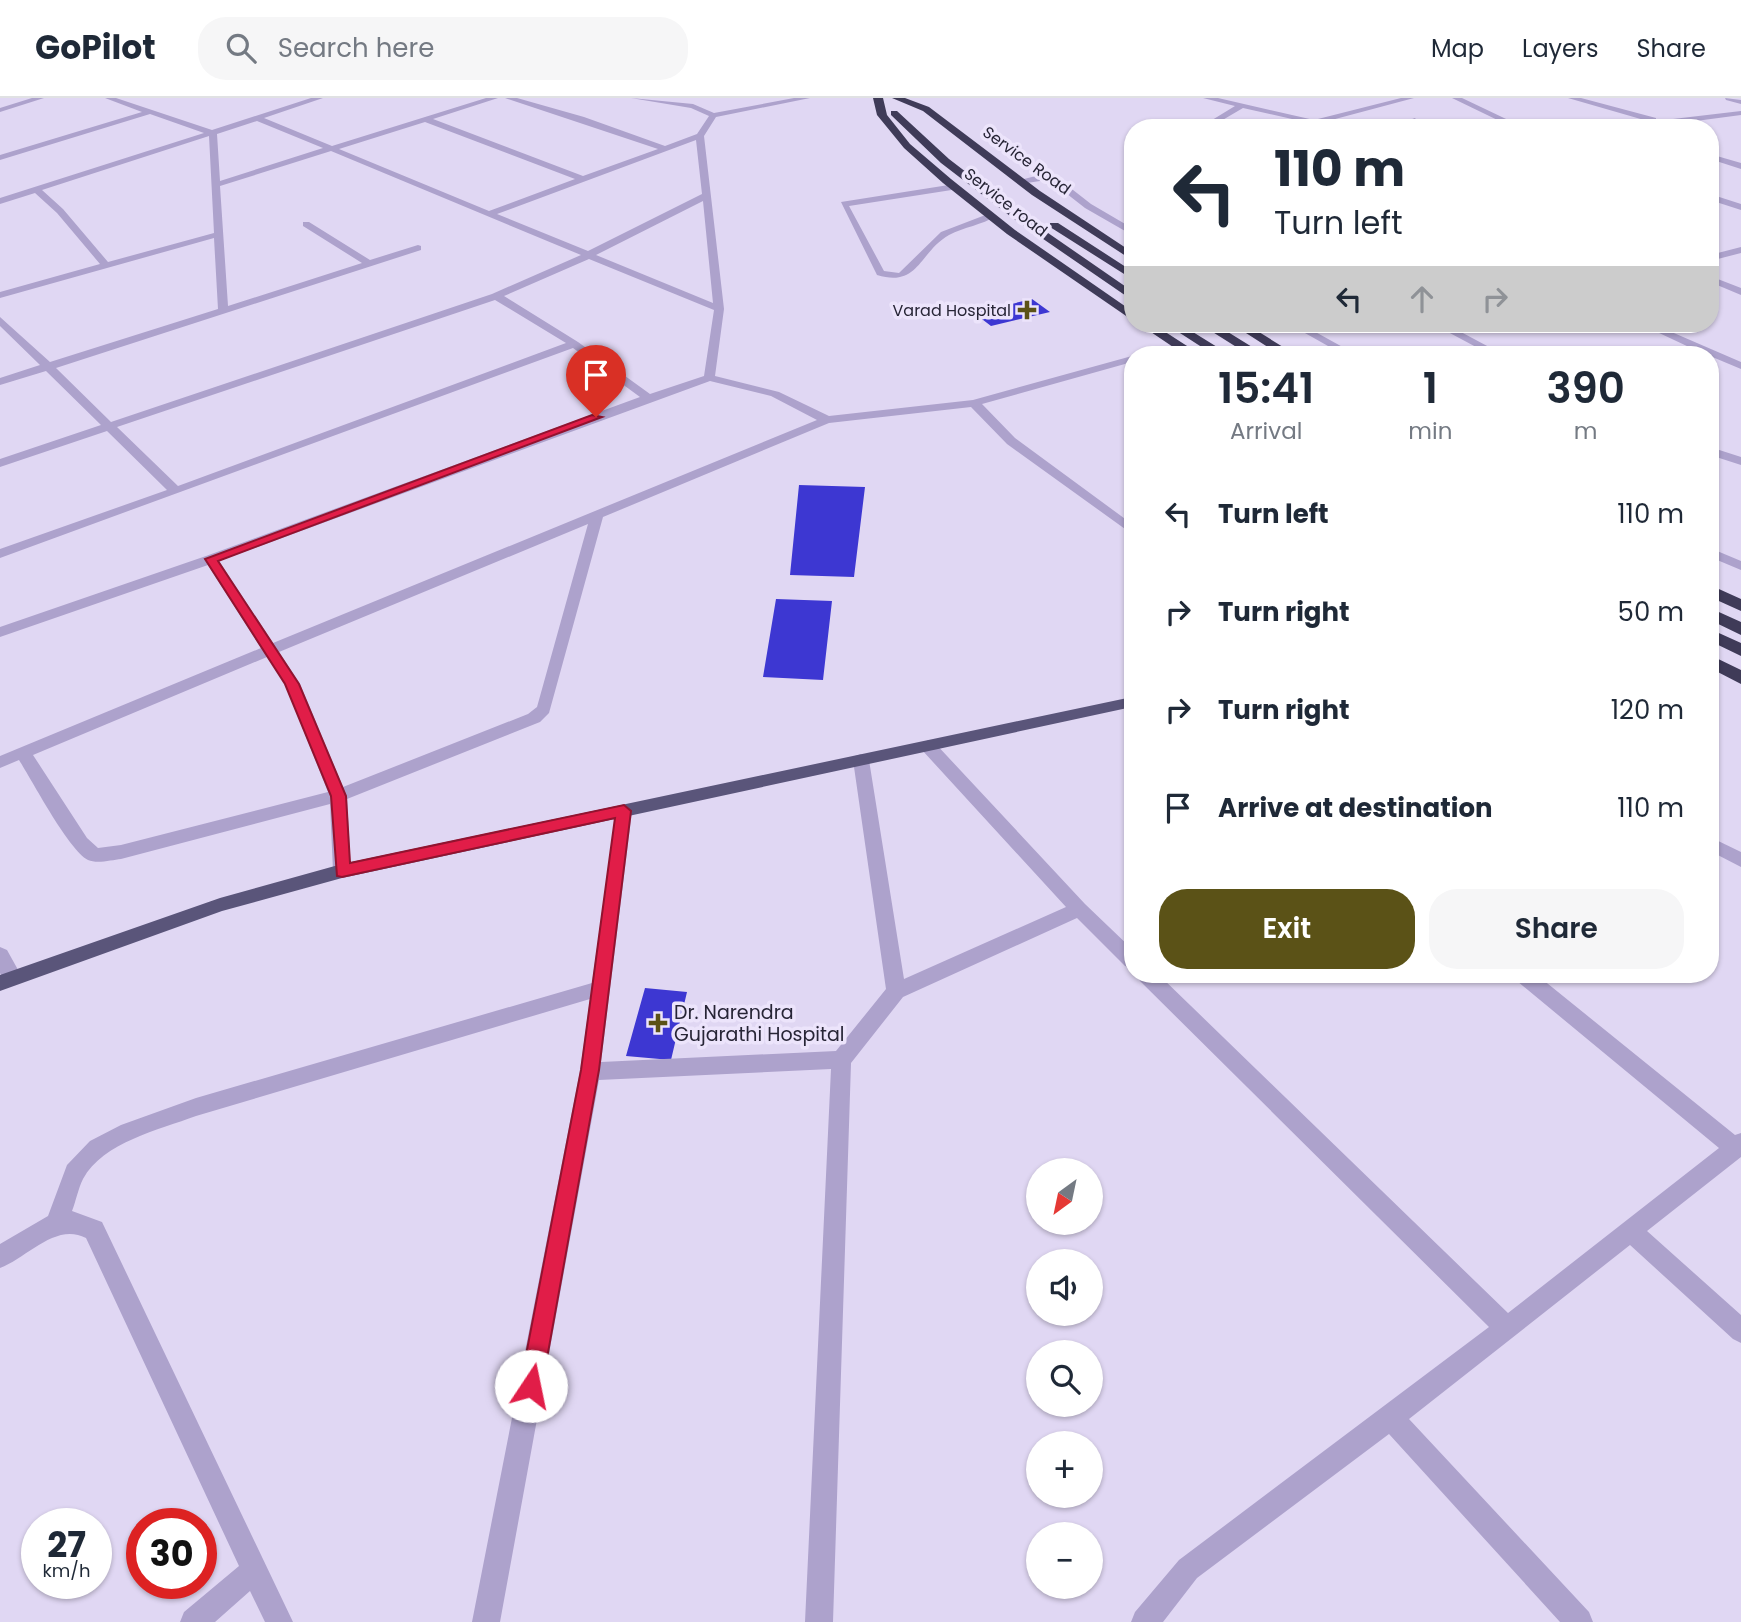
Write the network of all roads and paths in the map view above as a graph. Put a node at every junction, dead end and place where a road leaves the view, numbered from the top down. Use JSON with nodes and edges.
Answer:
{"nodes":[{"id":1,"x":40,"y":98,"type":"edge"},
{"id":2,"x":109,"y":98,"type":"edge"},
{"id":3,"x":135,"y":98,"type":"edge"},
{"id":4,"x":318,"y":98,"type":"edge"},
{"id":5,"x":494,"y":98,"type":"edge"},
{"id":6,"x":509,"y":98,"type":"edge"},
{"id":7,"x":635,"y":98,"type":"edge"},
{"id":8,"x":806,"y":98,"type":"edge"},
{"id":9,"x":897,"y":98,"type":"edge"},
{"id":10,"x":1207,"y":98,"type":"edge"},
{"id":11,"x":1410,"y":98,"type":"edge"},
{"id":12,"x":1456,"y":98,"type":"edge"},
{"id":13,"x":1572,"y":98,"type":"edge"},
{"id":14,"x":1729,"y":98,"type":"edge"},
{"id":15,"x":879,"y":99,"type":"edge"},
{"id":16,"x":121,"y":102,"type":"junction"},
{"id":17,"x":1741,"y":102,"type":"edge"},
{"id":18,"x":1242,"y":105,"type":"junction"},
{"id":19,"x":0,"y":110,"type":"edge"},
{"id":20,"x":149,"y":111,"type":"junction"},
{"id":21,"x":1741,"y":113,"type":"edge"},
{"id":22,"x":713,"y":115,"type":"junction"},
{"id":23,"x":257,"y":118,"type":"junction"},
{"id":24,"x":425,"y":119,"type":"junction"},
{"id":25,"x":919,"y":119,"type":"dead end"},
{"id":26,"x":1218,"y":119,"type":"edge"},
{"id":27,"x":1301,"y":119,"type":"edge"},
{"id":28,"x":1326,"y":119,"type":"edge"},
{"id":29,"x":1502,"y":119,"type":"edge"},
{"id":30,"x":1648,"y":119,"type":"edge"},
{"id":31,"x":1694,"y":119,"type":"edge"},
{"id":32,"x":213,"y":133,"type":"junction"},
{"id":33,"x":700,"y":136,"type":"junction"},
{"id":34,"x":333,"y":149,"type":"junction"},
{"id":35,"x":666,"y":149,"type":"junction"},
{"id":36,"x":0,"y":158,"type":"edge"},
{"id":37,"x":1719,"y":159,"type":"edge"},
{"id":38,"x":1741,"y":166,"type":"edge"},
{"id":39,"x":583,"y":179,"type":"junction"},
{"id":40,"x":1020,"y":181,"type":"junction"},
{"id":41,"x":216,"y":186,"type":"junction"},
{"id":42,"x":955,"y":187,"type":"junction"},
{"id":43,"x":36,"y":189,"type":"junction"},
{"id":44,"x":705,"y":196,"type":"junction"},
{"id":45,"x":1719,"y":200,"type":"edge"},
{"id":46,"x":0,"y":201,"type":"edge"},
{"id":47,"x":1741,"y":207,"type":"edge"},
{"id":48,"x":489,"y":214,"type":"junction"},
{"id":49,"x":990,"y":216,"type":"junction"},
{"id":50,"x":1042,"y":217,"type":"dead end"},
{"id":51,"x":306,"y":225,"type":"dead end"},
{"id":52,"x":1124,"y":227,"type":"edge"},
{"id":53,"x":219,"y":234,"type":"junction"},
{"id":54,"x":418,"y":248,"type":"dead end"},
{"id":55,"x":1741,"y":250,"type":"edge"},
{"id":56,"x":1124,"y":252,"type":"edge"},
{"id":57,"x":588,"y":255,"type":"junction"},
{"id":58,"x":1719,"y":256,"type":"edge"},
{"id":59,"x":370,"y":264,"type":"junction"},
{"id":60,"x":106,"y":265,"type":"junction"},
{"id":61,"x":1124,"y":271,"type":"edge"},
{"id":62,"x":1719,"y":283,"type":"edge"},
{"id":63,"x":1124,"y":290,"type":"edge"},
{"id":64,"x":1741,"y":292,"type":"edge"},
{"id":65,"x":0,"y":295,"type":"edge"},
{"id":66,"x":496,"y":296,"type":"junction"},
{"id":67,"x":719,"y":309,"type":"junction"},
{"id":68,"x":1124,"y":311,"type":"edge"},
{"id":69,"x":223,"y":312,"type":"junction"},
{"id":70,"x":0,"y":320,"type":"edge"},
{"id":71,"x":1158,"y":333,"type":"edge"},
{"id":72,"x":1187,"y":333,"type":"edge"},
{"id":73,"x":1221,"y":333,"type":"edge"},
{"id":74,"x":1253,"y":333,"type":"edge"},
{"id":75,"x":1311,"y":333,"type":"edge"},
{"id":76,"x":1456,"y":333,"type":"edge"},
{"id":77,"x":1665,"y":333,"type":"edge"},
{"id":78,"x":574,"y":344,"type":"junction"},
{"id":79,"x":1179,"y":346,"type":"edge"},
{"id":80,"x":1208,"y":346,"type":"edge"},
{"id":81,"x":1243,"y":346,"type":"edge"},
{"id":82,"x":1274,"y":346,"type":"edge"},
{"id":83,"x":1335,"y":346,"type":"edge"},
{"id":84,"x":1481,"y":346,"type":"edge"},
{"id":85,"x":1694,"y":346,"type":"edge"},
{"id":86,"x":1719,"y":357,"type":"edge"},
{"id":87,"x":1124,"y":361,"type":"edge"},
{"id":88,"x":1741,"y":366,"type":"edge"},
{"id":89,"x":49,"y":367,"type":"junction"},
{"id":90,"x":709,"y":378,"type":"junction"},
{"id":91,"x":0,"y":382,"type":"edge"},
{"id":92,"x":648,"y":398,"type":"junction"},
{"id":93,"x":974,"y":403,"type":"junction"},
{"id":94,"x":827,"y":421,"type":"junction"},
{"id":95,"x":109,"y":424,"type":"junction"},
{"id":96,"x":1719,"y":454,"type":"edge"},
{"id":97,"x":1741,"y":461,"type":"edge"},
{"id":98,"x":0,"y":463,"type":"edge"},
{"id":99,"x":176,"y":491,"type":"junction"},
{"id":100,"x":597,"y":516,"type":"junction"},
{"id":101,"x":1124,"y":524,"type":"edge"},
{"id":102,"x":0,"y":554,"type":"edge"},
{"id":103,"x":1719,"y":556,"type":"edge"},
{"id":104,"x":211,"y":559,"type":"junction"},
{"id":105,"x":1741,"y":566,"type":"edge"},
{"id":106,"x":1719,"y":595,"type":"edge"},
{"id":107,"x":1741,"y":606,"type":"edge"},
{"id":108,"x":1719,"y":617,"type":"edge"},
{"id":109,"x":1741,"y":629,"type":"edge"},
{"id":110,"x":0,"y":632,"type":"edge"},
{"id":111,"x":1719,"y":639,"type":"edge"},
{"id":112,"x":270,"y":649,"type":"junction"},
{"id":113,"x":1741,"y":650,"type":"edge"},
{"id":114,"x":1719,"y":666,"type":"edge"},
{"id":115,"x":1741,"y":678,"type":"edge"},
{"id":116,"x":1124,"y":704,"type":"edge"},
{"id":117,"x":928,"y":746,"type":"junction"},
{"id":118,"x":23,"y":753,"type":"junction"},
{"id":119,"x":861,"y":760,"type":"junction"},
{"id":120,"x":0,"y":762,"type":"edge"},
{"id":121,"x":338,"y":796,"type":"junction"},
{"id":122,"x":624,"y":811,"type":"junction"},
{"id":123,"x":1719,"y":848,"type":"edge"},
{"id":124,"x":1741,"y":860,"type":"edge"},
{"id":125,"x":342,"y":871,"type":"junction"},
{"id":126,"x":1079,"y":909,"type":"junction"},
{"id":127,"x":1124,"y":953,"type":"edge"},
{"id":128,"x":0,"y":955,"type":"edge"},
{"id":129,"x":6,"y":980,"type":"edge"},
{"id":130,"x":1155,"y":983,"type":"edge"},
{"id":131,"x":1539,"y":983,"type":"edge"},
{"id":132,"x":601,"y":988,"type":"junction"},
{"id":133,"x":896,"y":991,"type":"junction"},
{"id":134,"x":841,"y":1060,"type":"junction"},
{"id":135,"x":590,"y":1070,"type":"junction"},
{"id":136,"x":1739,"y":1146,"type":"edge"},
{"id":137,"x":57,"y":1223,"type":"junction"},
{"id":138,"x":1631,"y":1231,"type":"junction"},
{"id":139,"x":0,"y":1256,"type":"edge"},
{"id":140,"x":1507,"y":1328,"type":"junction"},
{"id":141,"x":1741,"y":1331,"type":"edge"},
{"id":142,"x":1391,"y":1418,"type":"junction"},
{"id":143,"x":254,"y":1570,"type":"junction"},
{"id":144,"x":194,"y":1622,"type":"edge"},
{"id":145,"x":279,"y":1622,"type":"edge"},
{"id":146,"x":486,"y":1622,"type":"edge"},
{"id":147,"x":819,"y":1622,"type":"edge"},
{"id":148,"x":1144,"y":1622,"type":"edge"},
{"id":149,"x":1579,"y":1622,"type":"edge"}],
"edges":[{"from":1,"to":19,"type":"street"},
{"from":2,"to":16,"type":"street"},
{"from":3,"to":16,"type":"street"},
{"from":4,"to":23,"type":"street"},
{"from":5,"to":24,"type":"street"},
{"from":6,"to":35,"type":"street"},
{"from":7,"to":22,"type":"street"},
{"from":8,"to":22,"type":"street"},
{"from":9,"to":25,"type":"highway"},
{"from":9,"to":40,"type":"highway","name":"Service Road"},
{"from":10,"to":18,"type":"street"},
{"from":11,"to":28,"type":"street"},
{"from":12,"to":29,"type":"street"},
{"from":13,"to":30,"type":"street"},
{"from":14,"to":17,"type":"street"},
{"from":15,"to":42,"type":"highway","name":"Service road"},
{"from":15,"to":63,"type":"highway"},
{"from":16,"to":20,"type":"street"},
{"from":18,"to":26,"type":"street"},
{"from":18,"to":27,"type":"street"},
{"from":20,"to":32,"type":"street"},
{"from":20,"to":36,"type":"street"},
{"from":21,"to":31,"type":"street"},
{"from":22,"to":33,"type":"street"},
{"from":23,"to":32,"type":"street"},
{"from":23,"to":34,"type":"street"},
{"from":24,"to":34,"type":"street"},
{"from":24,"to":39,"type":"street"},
{"from":32,"to":41,"type":"street"},
{"from":32,"to":43,"type":"street"},
{"from":33,"to":35,"type":"street"},
{"from":33,"to":44,"type":"street"},
{"from":34,"to":41,"type":"street"},
{"from":34,"to":48,"type":"street"},
{"from":35,"to":39,"type":"street"},
{"from":37,"to":38,"type":"street"},
{"from":39,"to":48,"type":"street"},
{"from":40,"to":52,"type":"street"},
{"from":40,"to":56,"type":"highway","name":"Service Road"},
{"from":41,"to":53,"type":"street"},
{"from":42,"to":49,"type":"highway","name":"Service road"},
{"from":42,"to":49,"type":"street"},
{"from":43,"to":46,"type":"street"},
{"from":43,"to":60,"type":"street"},
{"from":44,"to":57,"type":"street"},
{"from":44,"to":67,"type":"street"},
{"from":45,"to":47,"type":"street"},
{"from":48,"to":57,"type":"street"},
{"from":49,"to":68,"type":"highway","name":"Service road"},
{"from":50,"to":61,"type":"highway"},
{"from":51,"to":59,"type":"street"},
{"from":53,"to":60,"type":"street"},
{"from":53,"to":69,"type":"street"},
{"from":54,"to":59,"type":"street"},
{"from":55,"to":58,"type":"street"},
{"from":57,"to":66,"type":"street"},
{"from":57,"to":67,"type":"street"},
{"from":59,"to":69,"type":"street"},
{"from":60,"to":65,"type":"street"},
{"from":62,"to":64,"type":"street"},
{"from":66,"to":78,"type":"street"},
{"from":66,"to":95,"type":"street"},
{"from":67,"to":90,"type":"street"},
{"from":69,"to":89,"type":"street"},
{"from":70,"to":89,"type":"street"},
{"from":71,"to":79,"type":"highway"},
{"from":72,"to":80,"type":"highway"},
{"from":73,"to":81,"type":"highway"},
{"from":74,"to":82,"type":"highway"},
{"from":75,"to":83,"type":"street"},
{"from":76,"to":84,"type":"street"},
{"from":77,"to":85,"type":"street"},
{"from":78,"to":92,"type":"street"},
{"from":78,"to":99,"type":"street"},
{"from":86,"to":88,"type":"street"},
{"from":87,"to":93,"type":"street"},
{"from":89,"to":91,"type":"street"},
{"from":89,"to":95,"type":"street"},
{"from":90,"to":92,"type":"street"},
{"from":90,"to":94,"type":"street"},
{"from":92,"to":104,"type":"street"},
{"from":93,"to":94,"type":"street"},
{"from":93,"to":101,"type":"street"},
{"from":94,"to":100,"type":"street"},
{"from":95,"to":98,"type":"street"},
{"from":95,"to":99,"type":"street"},
{"from":96,"to":97,"type":"street"},
{"from":99,"to":102,"type":"street"},
{"from":100,"to":112,"type":"street"},
{"from":100,"to":121,"type":"street"},
{"from":103,"to":105,"type":"street"},
{"from":104,"to":110,"type":"street"},
{"from":104,"to":112,"type":"street"},
{"from":106,"to":107,"type":"highway"},
{"from":108,"to":109,"type":"highway"},
{"from":111,"to":113,"type":"highway"},
{"from":112,"to":118,"type":"street"},
{"from":112,"to":121,"type":"street"},
{"from":114,"to":115,"type":"highway"},
{"from":116,"to":117,"type":"main road"},
{"from":117,"to":119,"type":"main road"},
{"from":117,"to":126,"type":"street"},
{"from":118,"to":120,"type":"street"},
{"from":118,"to":121,"type":"street"},
{"from":119,"to":122,"type":"main road"},
{"from":119,"to":133,"type":"street"},
{"from":121,"to":125,"type":"street"},
{"from":122,"to":125,"type":"main road"},
{"from":122,"to":132,"type":"street"},
{"from":123,"to":124,"type":"street"},
{"from":125,"to":129,"type":"main road"},
{"from":126,"to":127,"type":"street"},
{"from":126,"to":133,"type":"street"},
{"from":128,"to":129,"type":"street"},
{"from":130,"to":140,"type":"street"},
{"from":131,"to":136,"type":"street"},
{"from":132,"to":135,"type":"street"},
{"from":132,"to":137,"type":"street"},
{"from":133,"to":134,"type":"street"},
{"from":134,"to":135,"type":"street"},
{"from":134,"to":147,"type":"street"},
{"from":135,"to":146,"type":"street"},
{"from":136,"to":138,"type":"street"},
{"from":137,"to":139,"type":"street"},
{"from":137,"to":143,"type":"street"},
{"from":138,"to":140,"type":"street"},
{"from":138,"to":141,"type":"street"},
{"from":140,"to":142,"type":"street"},
{"from":142,"to":148,"type":"street"},
{"from":142,"to":149,"type":"street"},
{"from":143,"to":144,"type":"street"},
{"from":143,"to":145,"type":"street"}]}
